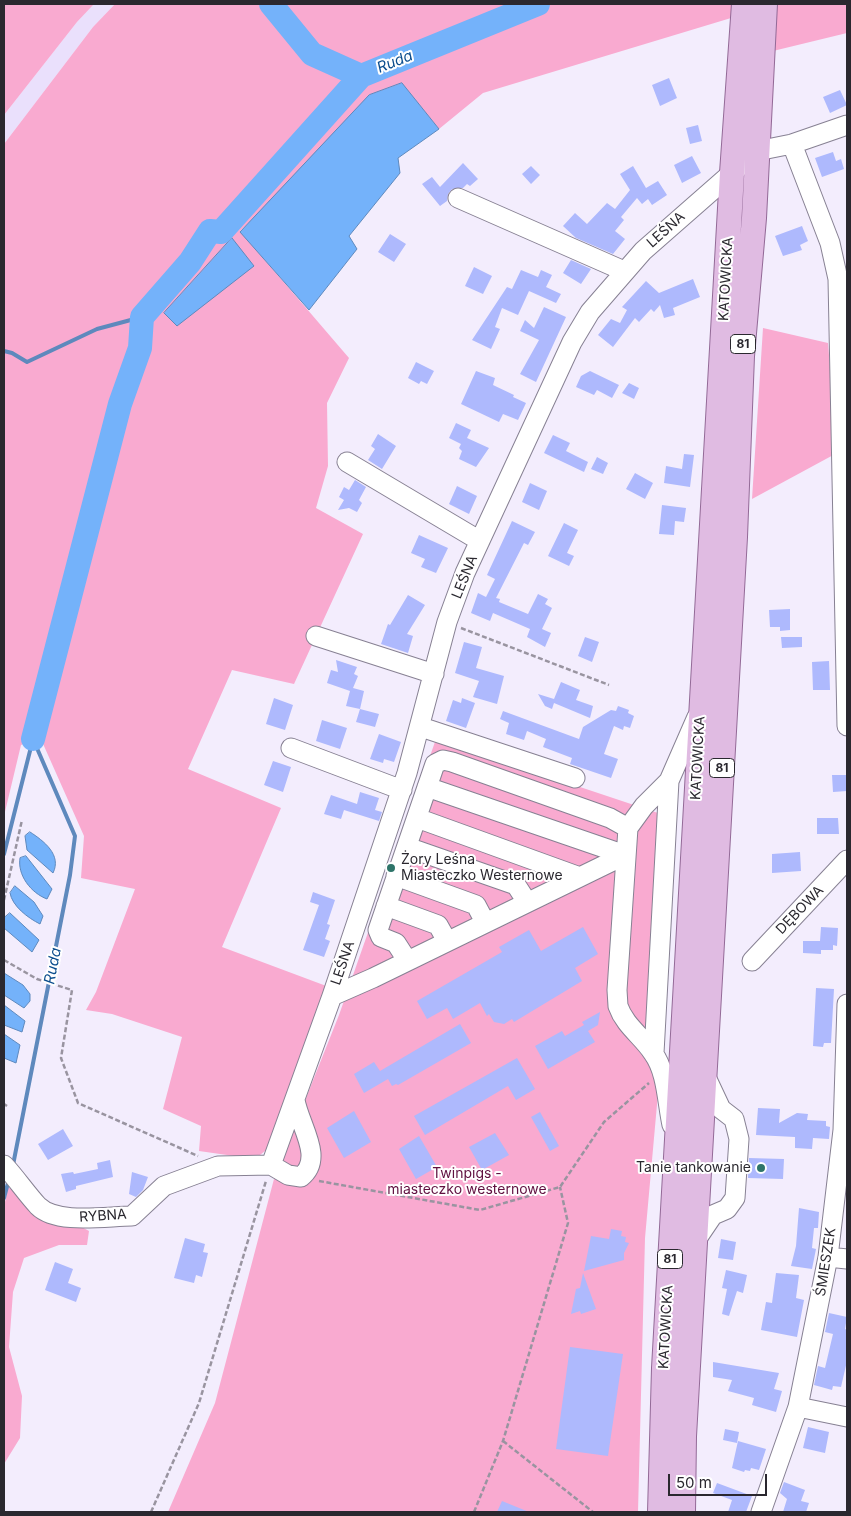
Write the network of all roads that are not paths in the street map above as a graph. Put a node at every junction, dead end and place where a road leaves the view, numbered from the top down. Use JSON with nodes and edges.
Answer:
{"nodes":[{"id":1,"x":744,"y":4,"type":"edge"},
{"id":2,"x":765,"y":4,"type":"edge"},
{"id":3,"x":847,"y":125,"type":"edge"},
{"id":4,"x":792,"y":144,"type":"junction"},
{"id":5,"x":757,"y":151,"type":"junction"},
{"id":6,"x":732,"y":173,"type":"junction"},
{"id":7,"x":458,"y":198,"type":"dead end"},
{"id":8,"x":840,"y":253,"type":"edge"},
{"id":9,"x":624,"y":271,"type":"junction"},
{"id":10,"x":348,"y":462,"type":"dead end"},
{"id":11,"x":846,"y":500,"type":"edge"},
{"id":12,"x":480,"y":541,"type":"junction"},
{"id":13,"x":316,"y":636,"type":"dead end"},
{"id":14,"x":434,"y":674,"type":"junction"},
{"id":15,"x":702,"y":704,"type":"junction"},
{"id":16,"x":847,"y":726,"type":"edge"},
{"id":17,"x":421,"y":727,"type":"junction"},
{"id":18,"x":475,"y":744,"type":"junction"},
{"id":19,"x":291,"y":748,"type":"dead end"},
{"id":20,"x":467,"y":767,"type":"junction"},
{"id":21,"x":575,"y":778,"type":"dead end"},
{"id":22,"x":669,"y":781,"type":"junction"},
{"id":23,"x":427,"y":787,"type":"junction"},
{"id":24,"x":402,"y":790,"type":"junction"},
{"id":25,"x":416,"y":818,"type":"junction"},
{"id":26,"x":628,"y":828,"type":"junction"},
{"id":27,"x":406,"y":847,"type":"junction"},
{"id":28,"x":625,"y":856,"type":"junction"},
{"id":29,"x":847,"y":860,"type":"edge"},
{"id":30,"x":396,"y":876,"type":"junction"},
{"id":31,"x":580,"y":877,"type":"junction"},
{"id":32,"x":527,"y":902,"type":"junction"},
{"id":33,"x":386,"y":906,"type":"junction"},
{"id":34,"x":485,"y":922,"type":"junction"},
{"id":35,"x":447,"y":941,"type":"junction"},
{"id":36,"x":407,"y":960,"type":"junction"},
{"id":37,"x":752,"y":960,"type":"dead end"},
{"id":38,"x":341,"y":968,"type":"junction"},
{"id":39,"x":373,"y":978,"type":"junction"},
{"id":40,"x":332,"y":996,"type":"junction"},
{"id":41,"x":847,"y":1004,"type":"edge"},
{"id":42,"x":654,"y":1053,"type":"junction"},
{"id":43,"x":704,"y":1074,"type":"junction"},
{"id":44,"x":295,"y":1100,"type":"junction"},
{"id":45,"x":845,"y":1125,"type":"edge"},
{"id":46,"x":676,"y":1151,"type":"junction"},
{"id":47,"x":4,"y":1165,"type":"edge"},
{"id":48,"x":270,"y":1165,"type":"junction"},
{"id":49,"x":694,"y":1243,"type":"junction"},
{"id":50,"x":828,"y":1256,"type":"junction"},
{"id":51,"x":847,"y":1259,"type":"edge"},
{"id":52,"x":798,"y":1408,"type":"junction"},
{"id":53,"x":847,"y":1417,"type":"edge"},
{"id":54,"x":660,"y":1512,"type":"edge"},
{"id":55,"x":683,"y":1512,"type":"edge"},
{"id":56,"x":761,"y":1512,"type":"edge"}],
"edges":[{"from":1,"to":6,"type":"main road","name":"KATOWICKA","number":"81"},
{"from":2,"to":5,"type":"main road","name":"KATOWICKA","number":"81"},
{"from":3,"to":4,"type":"street"},
{"from":4,"to":5,"type":"street"},
{"from":4,"to":8,"type":"street"},
{"from":5,"to":6,"type":"street","name":"LEŚNA"},
{"from":5,"to":43,"type":"main road","name":"KATOWICKA","number":"81"},
{"from":6,"to":9,"type":"street","name":"LEŚNA"},
{"from":6,"to":15,"type":"main road","name":"KATOWICKA","number":"81"},
{"from":7,"to":9,"type":"street"},
{"from":8,"to":11,"type":"street"},
{"from":9,"to":12,"type":"street","name":"LEŚNA"},
{"from":10,"to":12,"type":"street"},
{"from":11,"to":16,"type":"street"},
{"from":12,"to":14,"type":"street","name":"LEŚNA"},
{"from":13,"to":14,"type":"street"},
{"from":14,"to":17,"type":"street","name":"LEŚNA"},
{"from":15,"to":22,"type":"street"},
{"from":15,"to":46,"type":"main road","name":"KATOWICKA","number":"81"},
{"from":17,"to":18,"type":"street"},
{"from":17,"to":24,"type":"street","name":"LEŚNA"},
{"from":18,"to":20,"type":"street"},
{"from":18,"to":21,"type":"street"},
{"from":19,"to":24,"type":"street"},
{"from":20,"to":23,"type":"street"},
{"from":20,"to":26,"type":"street"},
{"from":22,"to":26,"type":"street"},
{"from":22,"to":42,"type":"street"},
{"from":23,"to":25,"type":"street"},
{"from":23,"to":28,"type":"street"},
{"from":24,"to":38,"type":"street","name":"LEŚNA"},
{"from":25,"to":27,"type":"street"},
{"from":25,"to":31,"type":"street"},
{"from":26,"to":28,"type":"street"},
{"from":27,"to":30,"type":"street"},
{"from":27,"to":32,"type":"street"},
{"from":28,"to":31,"type":"street"},
{"from":28,"to":42,"type":"street"},
{"from":29,"to":37,"type":"street","name":"DĘBOWA"},
{"from":30,"to":33,"type":"street"},
{"from":30,"to":34,"type":"street"},
{"from":31,"to":32,"type":"street"},
{"from":32,"to":34,"type":"street"},
{"from":33,"to":35,"type":"street"},
{"from":33,"to":36,"type":"street"},
{"from":34,"to":35,"type":"street"},
{"from":35,"to":36,"type":"street"},
{"from":36,"to":39,"type":"street"},
{"from":38,"to":39,"type":"street"},
{"from":38,"to":40,"type":"street","name":"LEŚNA"},
{"from":39,"to":40,"type":"street"},
{"from":40,"to":44,"type":"street","name":"LEŚNA"},
{"from":41,"to":45,"type":"street","name":"ŚMIESZEK"},
{"from":42,"to":46,"type":"street"},
{"from":43,"to":49,"type":"main road","name":"KATOWICKA","number":"81"},
{"from":43,"to":49,"type":"street"},
{"from":44,"to":48,"type":"street","name":"LEŚNA"},
{"from":44,"to":48,"type":"street"},
{"from":45,"to":50,"type":"street","name":"ŚMIESZEK"},
{"from":46,"to":54,"type":"main road","name":"KATOWICKA","number":"81"},
{"from":47,"to":48,"type":"street","name":"RYBNA"},
{"from":49,"to":55,"type":"main road","name":"KATOWICKA","number":"81"},
{"from":50,"to":51,"type":"street"},
{"from":50,"to":52,"type":"street","name":"ŚMIESZEK"},
{"from":52,"to":53,"type":"street"},
{"from":52,"to":56,"type":"street","name":"ŚMIESZEK"}]}
